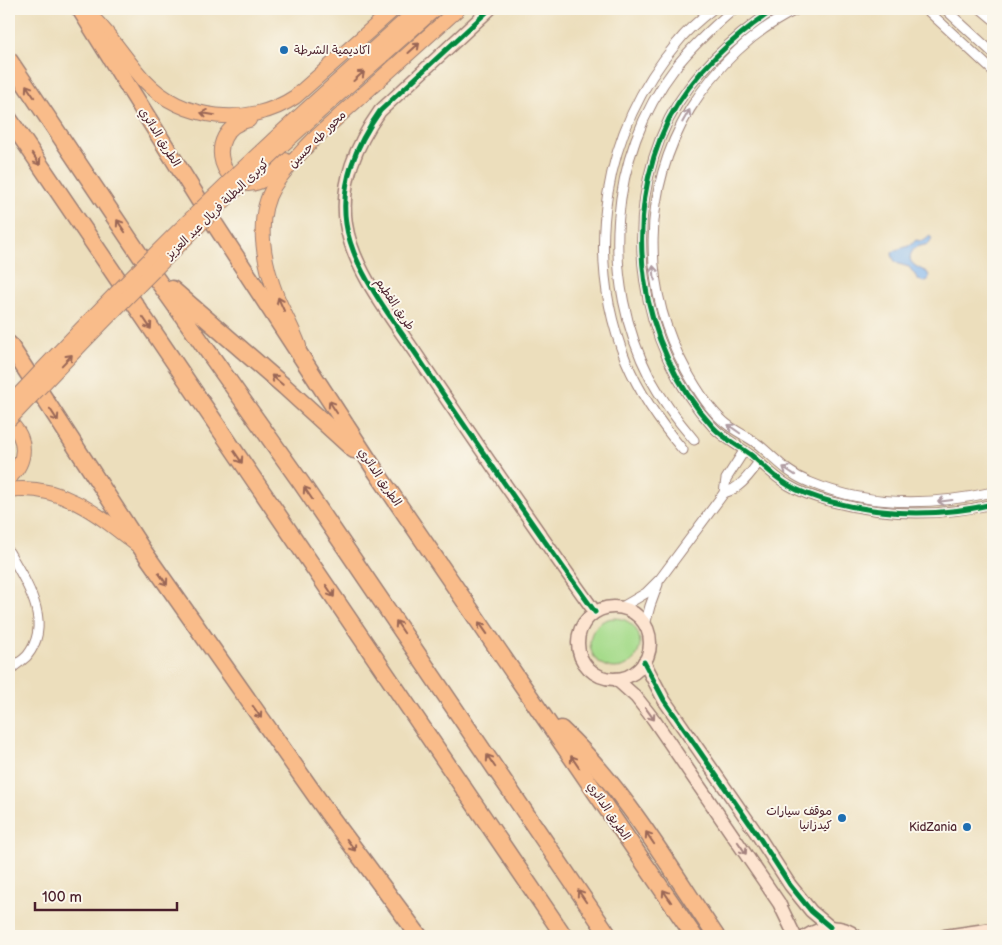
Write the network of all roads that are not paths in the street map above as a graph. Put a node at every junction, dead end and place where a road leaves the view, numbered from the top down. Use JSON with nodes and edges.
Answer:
{"nodes":[{"id":1,"x":81,"y":9,"type":"edge"},
{"id":2,"x":394,"y":9,"type":"edge"},
{"id":3,"x":418,"y":9,"type":"edge"},
{"id":4,"x":435,"y":9,"type":"edge"},
{"id":5,"x":458,"y":9,"type":"edge"},
{"id":6,"x":490,"y":9,"type":"edge"},
{"id":7,"x":712,"y":9,"type":"edge"},
{"id":8,"x":734,"y":9,"type":"edge"},
{"id":9,"x":775,"y":9,"type":"edge"},
{"id":10,"x":798,"y":9,"type":"edge"},
{"id":11,"x":926,"y":9,"type":"edge"},
{"id":12,"x":945,"y":9,"type":"edge"},
{"id":13,"x":981,"y":9,"type":"edge"},
{"id":14,"x":993,"y":19,"type":"edge"},
{"id":15,"x":993,"y":53,"type":"edge"},
{"id":16,"x":9,"y":60,"type":"edge"},
{"id":17,"x":656,"y":71,"type":"junction"},
{"id":18,"x":993,"y":71,"type":"edge"},
{"id":19,"x":668,"y":78,"type":"junction"},
{"id":20,"x":696,"y":80,"type":"junction"},
{"id":21,"x":705,"y":87,"type":"junction"},
{"id":22,"x":295,"y":97,"type":"junction"},
{"id":23,"x":9,"y":119,"type":"edge"},
{"id":24,"x":316,"y":136,"type":"junction"},
{"id":25,"x":647,"y":183,"type":"junction"},
{"id":26,"x":659,"y":186,"type":"junction"},
{"id":27,"x":148,"y":267,"type":"junction"},
{"id":28,"x":657,"y":291,"type":"junction"},
{"id":29,"x":646,"y":293,"type":"junction"},
{"id":30,"x":9,"y":344,"type":"edge"},
{"id":31,"x":306,"y":366,"type":"junction"},
{"id":32,"x":708,"y":403,"type":"junction"},
{"id":33,"x":9,"y":405,"type":"edge"},
{"id":34,"x":698,"y":410,"type":"junction"},
{"id":35,"x":9,"y":421,"type":"edge"},
{"id":36,"x":694,"y":440,"type":"dead end"},
{"id":37,"x":683,"y":450,"type":"dead end"},
{"id":38,"x":744,"y":451,"type":"junction"},
{"id":39,"x":759,"y":462,"type":"junction"},
{"id":40,"x":377,"y":473,"type":"junction"},
{"id":41,"x":9,"y":478,"type":"edge"},
{"id":42,"x":9,"y":490,"type":"edge"},
{"id":43,"x":993,"y":492,"type":"edge"},
{"id":44,"x":724,"y":493,"type":"junction"},
{"id":45,"x":874,"y":500,"type":"junction"},
{"id":46,"x":993,"y":504,"type":"edge"},
{"id":47,"x":872,"y":510,"type":"junction"},
{"id":48,"x":142,"y":549,"type":"junction"},
{"id":49,"x":9,"y":552,"type":"edge"},
{"id":50,"x":660,"y":580,"type":"junction"},
{"id":51,"x":622,"y":607,"type":"junction"},
{"id":52,"x":596,"y":612,"type":"junction"},
{"id":53,"x":646,"y":625,"type":"junction"},
{"id":54,"x":644,"y":662,"type":"junction"},
{"id":55,"x":9,"y":671,"type":"edge"},
{"id":56,"x":616,"y":679,"type":"junction"},
{"id":57,"x":541,"y":711,"type":"junction"},
{"id":58,"x":830,"y":927,"type":"junction"},
{"id":59,"x":993,"y":929,"type":"edge"},
{"id":60,"x":418,"y":936,"type":"edge"},
{"id":61,"x":564,"y":936,"type":"edge"},
{"id":62,"x":609,"y":936,"type":"edge"},
{"id":63,"x":694,"y":936,"type":"edge"},
{"id":64,"x":716,"y":936,"type":"edge"},
{"id":65,"x":795,"y":936,"type":"edge"},
{"id":66,"x":806,"y":936,"type":"edge"},
{"id":67,"x":856,"y":936,"type":"edge"},
{"id":68,"x":945,"y":936,"type":"edge"}],
"edges":[{"from":22,"to":1,"type":"main road","one_way":true},
{"from":1,"to":31,"type":"highway","name":"الطريق الدائري"},
{"from":2,"to":22,"type":"main road"},
{"from":3,"to":33,"type":"main road","name":"كوبرى البطلة فريال عبد العزيز","bridge":true},
{"from":35,"to":4,"type":"main road","name":"كوبرى البطلة فريال عبد العزيز","one_way":true,"bridge":true},
{"from":24,"to":5,"type":"main road","name":"محور طه حسين","one_way":true},
{"from":6,"to":52,"type":"street","name":"طريق الفطيم"},
{"from":7,"to":17,"type":"street"},
{"from":8,"to":19,"type":"street"},
{"from":9,"to":20,"type":"street"},
{"from":10,"to":21,"type":"street"},
{"from":11,"to":18,"type":"street"},
{"from":12,"to":15,"type":"street"},
{"from":13,"to":14,"type":"street"},
{"from":27,"to":16,"type":"highway","one_way":true},
{"from":17,"to":19,"type":"street"},
{"from":17,"to":37,"type":"street"},
{"from":19,"to":36,"type":"street"},
{"from":20,"to":21,"type":"street"},
{"from":20,"to":25,"type":"street"},
{"from":26,"to":21,"type":"street","one_way":true},
{"from":22,"to":24,"type":"main road"},
{"from":23,"to":61,"type":"highway","one_way":true},
{"from":31,"to":24,"type":"main road","name":"محور طه حسين","one_way":true},
{"from":25,"to":26,"type":"street"},
{"from":25,"to":29,"type":"street"},
{"from":28,"to":26,"type":"street","one_way":true},
{"from":40,"to":27,"type":"highway","one_way":true},
{"from":62,"to":27,"type":"highway","one_way":true},
{"from":28,"to":29,"type":"street"},
{"from":28,"to":32,"type":"street"},
{"from":29,"to":34,"type":"street"},
{"from":30,"to":48,"type":"highway","one_way":true},
{"from":40,"to":31,"type":"highway","name":"الطريق الدائري","one_way":true},
{"from":32,"to":34,"type":"street"},
{"from":45,"to":32,"type":"street","one_way":true},
{"from":34,"to":38,"type":"street"},
{"from":35,"to":41,"type":"main road"},
{"from":38,"to":39,"type":"street"},
{"from":38,"to":44,"type":"street"},
{"from":39,"to":44,"type":"street"},
{"from":39,"to":47,"type":"street"},
{"from":57,"to":40,"type":"highway","name":"الطريق الدائري","one_way":true},
{"from":42,"to":48,"type":"main road"},
{"from":43,"to":45,"type":"street","one_way":true},
{"from":44,"to":50,"type":"street"},
{"from":45,"to":47,"type":"street"},
{"from":46,"to":47,"type":"street"},
{"from":48,"to":60,"type":"highway","one_way":true},
{"from":49,"to":55,"type":"street"},
{"from":50,"to":51,"type":"street"},
{"from":50,"to":53,"type":"street"},
{"from":51,"to":52,"type":"street"},
{"from":51,"to":53,"type":"street"},
{"from":52,"to":56,"type":"street"},
{"from":53,"to":54,"type":"street"},
{"from":54,"to":56,"type":"street"},
{"from":54,"to":58,"type":"street"},
{"from":56,"to":65,"type":"street","one_way":true},
{"from":63,"to":57,"type":"highway","name":"الطريق الدائري","one_way":true},
{"from":64,"to":57,"type":"highway","one_way":true},
{"from":58,"to":66,"type":"street"},
{"from":58,"to":67,"type":"street"},
{"from":59,"to":68,"type":"street"}]}
